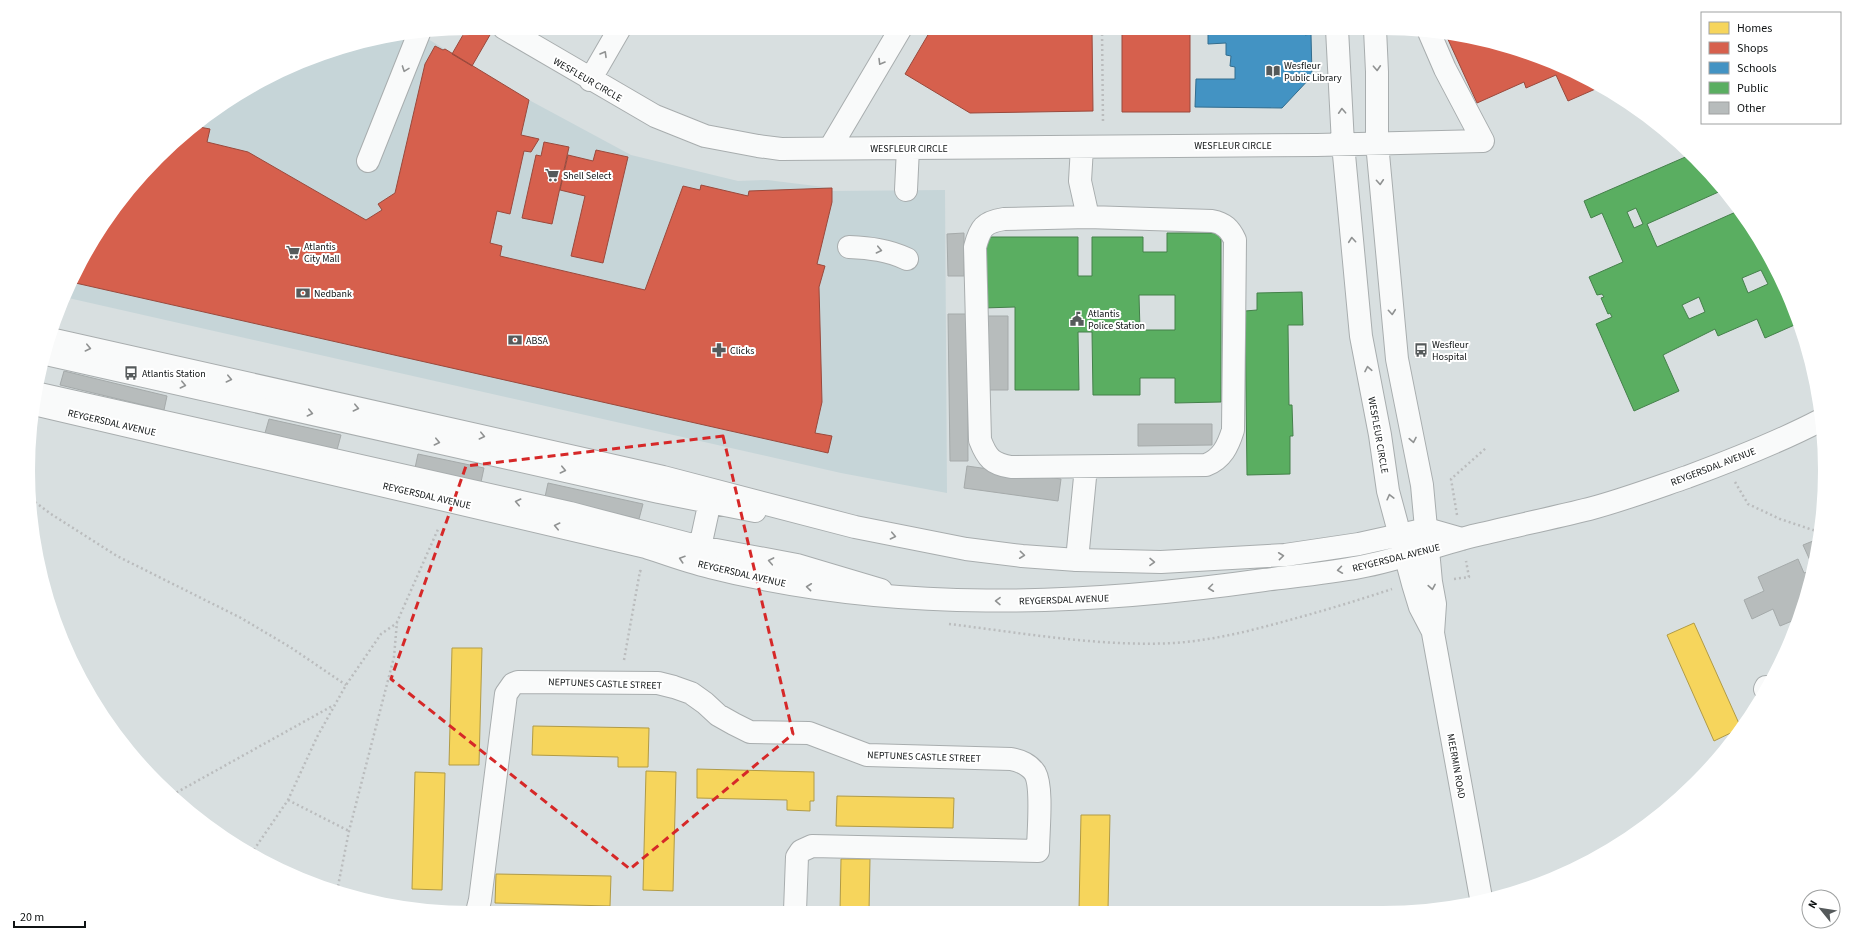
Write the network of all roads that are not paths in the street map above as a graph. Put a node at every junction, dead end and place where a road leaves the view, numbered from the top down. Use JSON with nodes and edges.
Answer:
{"nodes":[{"id":1,"x":516,"y":35,"type":"edge"},
{"id":2,"x":616,"y":35,"type":"edge"},
{"id":3,"x":893,"y":35,"type":"edge"},
{"id":4,"x":1337,"y":35,"type":"edge"},
{"id":5,"x":1375,"y":35,"type":"edge"},
{"id":6,"x":1432,"y":38,"type":"edge"},
{"id":7,"x":417,"y":39,"type":"edge"},
{"id":8,"x":590,"y":80,"type":"junction"},
{"id":9,"x":1378,"y":143,"type":"junction"},
{"id":10,"x":1344,"y":144,"type":"junction"},
{"id":11,"x":1093,"y":146,"type":"junction"},
{"id":12,"x":830,"y":148,"type":"junction"},
{"id":13,"x":908,"y":148,"type":"junction"},
{"id":14,"x":368,"y":161,"type":"dead end"},
{"id":15,"x":906,"y":190,"type":"dead end"},
{"id":16,"x":1088,"y":217,"type":"junction"},
{"id":17,"x":849,"y":247,"type":"dead end"},
{"id":18,"x":907,"y":259,"type":"dead end"},
{"id":19,"x":55,"y":340,"type":"edge"},
{"id":20,"x":51,"y":355,"type":"edge"},
{"id":21,"x":42,"y":395,"type":"edge"},
{"id":22,"x":40,"y":405,"type":"edge"},
{"id":23,"x":1815,"y":423,"type":"edge"},
{"id":24,"x":1086,"y":466,"type":"junction"},
{"id":25,"x":710,"y":501,"type":"junction"},
{"id":26,"x":855,"y":527,"type":"junction"},
{"id":27,"x":1427,"y":539,"type":"junction"},
{"id":28,"x":1402,"y":545,"type":"junction"},
{"id":29,"x":700,"y":547,"type":"junction"},
{"id":30,"x":1077,"y":560,"type":"junction"},
{"id":31,"x":904,"y":597,"type":"junction"},
{"id":32,"x":1433,"y":633,"type":"junction"},
{"id":33,"x":1480,"y":895,"type":"edge"},
{"id":34,"x":478,"y":906,"type":"edge"},
{"id":35,"x":795,"y":906,"type":"edge"}],
"edges":[{"from":1,"to":8,"type":"main road","name":"WESFLEUR CIRCLE"},
{"from":8,"to":2,"type":"main road","one_way":true},
{"from":3,"to":12,"type":"main road","one_way":true},
{"from":10,"to":4,"type":"main road","name":"WESFLEUR CIRCLE","one_way":true},
{"from":5,"to":9,"type":"main road","one_way":true},
{"from":6,"to":9,"type":"main road","name":"WESFLEUR CIRCLE"},
{"from":7,"to":14,"type":"main road","one_way":true},
{"from":8,"to":12,"type":"main road","name":"WESFLEUR CIRCLE"},
{"from":9,"to":10,"type":"main road","name":"WESFLEUR CIRCLE"},
{"from":9,"to":27,"type":"main road","one_way":true},
{"from":10,"to":11,"type":"main road","name":"WESFLEUR CIRCLE"},
{"from":28,"to":10,"type":"main road","name":"WESFLEUR CIRCLE","one_way":true},
{"from":11,"to":13,"type":"main road","name":"WESFLEUR CIRCLE"},
{"from":11,"to":16,"type":"main road"},
{"from":12,"to":13,"type":"main road","name":"WESFLEUR CIRCLE"},
{"from":13,"to":15,"type":"main road"},
{"from":16,"to":24,"type":"main road"},
{"from":16,"to":24,"type":"main road"},
{"from":17,"to":18,"type":"main road","one_way":true},
{"from":19,"to":26,"type":"main road","name":"REYGERSDAL AVENUE","one_way":true},
{"from":20,"to":25,"type":"main road","one_way":true},
{"from":29,"to":21,"type":"main road","one_way":true},
{"from":31,"to":22,"type":"main road","name":"REYGERSDAL AVENUE","one_way":true},
{"from":23,"to":27,"type":"main road","name":"REYGERSDAL AVENUE"},
{"from":24,"to":30,"type":"main road"},
{"from":25,"to":26,"type":"main road"},
{"from":25,"to":29,"type":"main road"},
{"from":26,"to":30,"type":"main road","name":"REYGERSDAL AVENUE","one_way":true},
{"from":27,"to":28,"type":"main road","name":"REYGERSDAL AVENUE"},
{"from":27,"to":32,"type":"main road","name":"MEERMIN ROAD","one_way":true},
{"from":30,"to":28,"type":"main road","name":"REYGERSDAL AVENUE","one_way":true},
{"from":28,"to":31,"type":"main road","name":"REYGERSDAL AVENUE","one_way":true},
{"from":28,"to":32,"type":"main road","name":"MEERMIN ROAD"},
{"from":31,"to":29,"type":"main road","one_way":true},
{"from":32,"to":33,"type":"main road","name":"MEERMIN ROAD"},
{"from":34,"to":35,"type":"main road","name":"NEPTUNES CASTLE STREET"}]}
